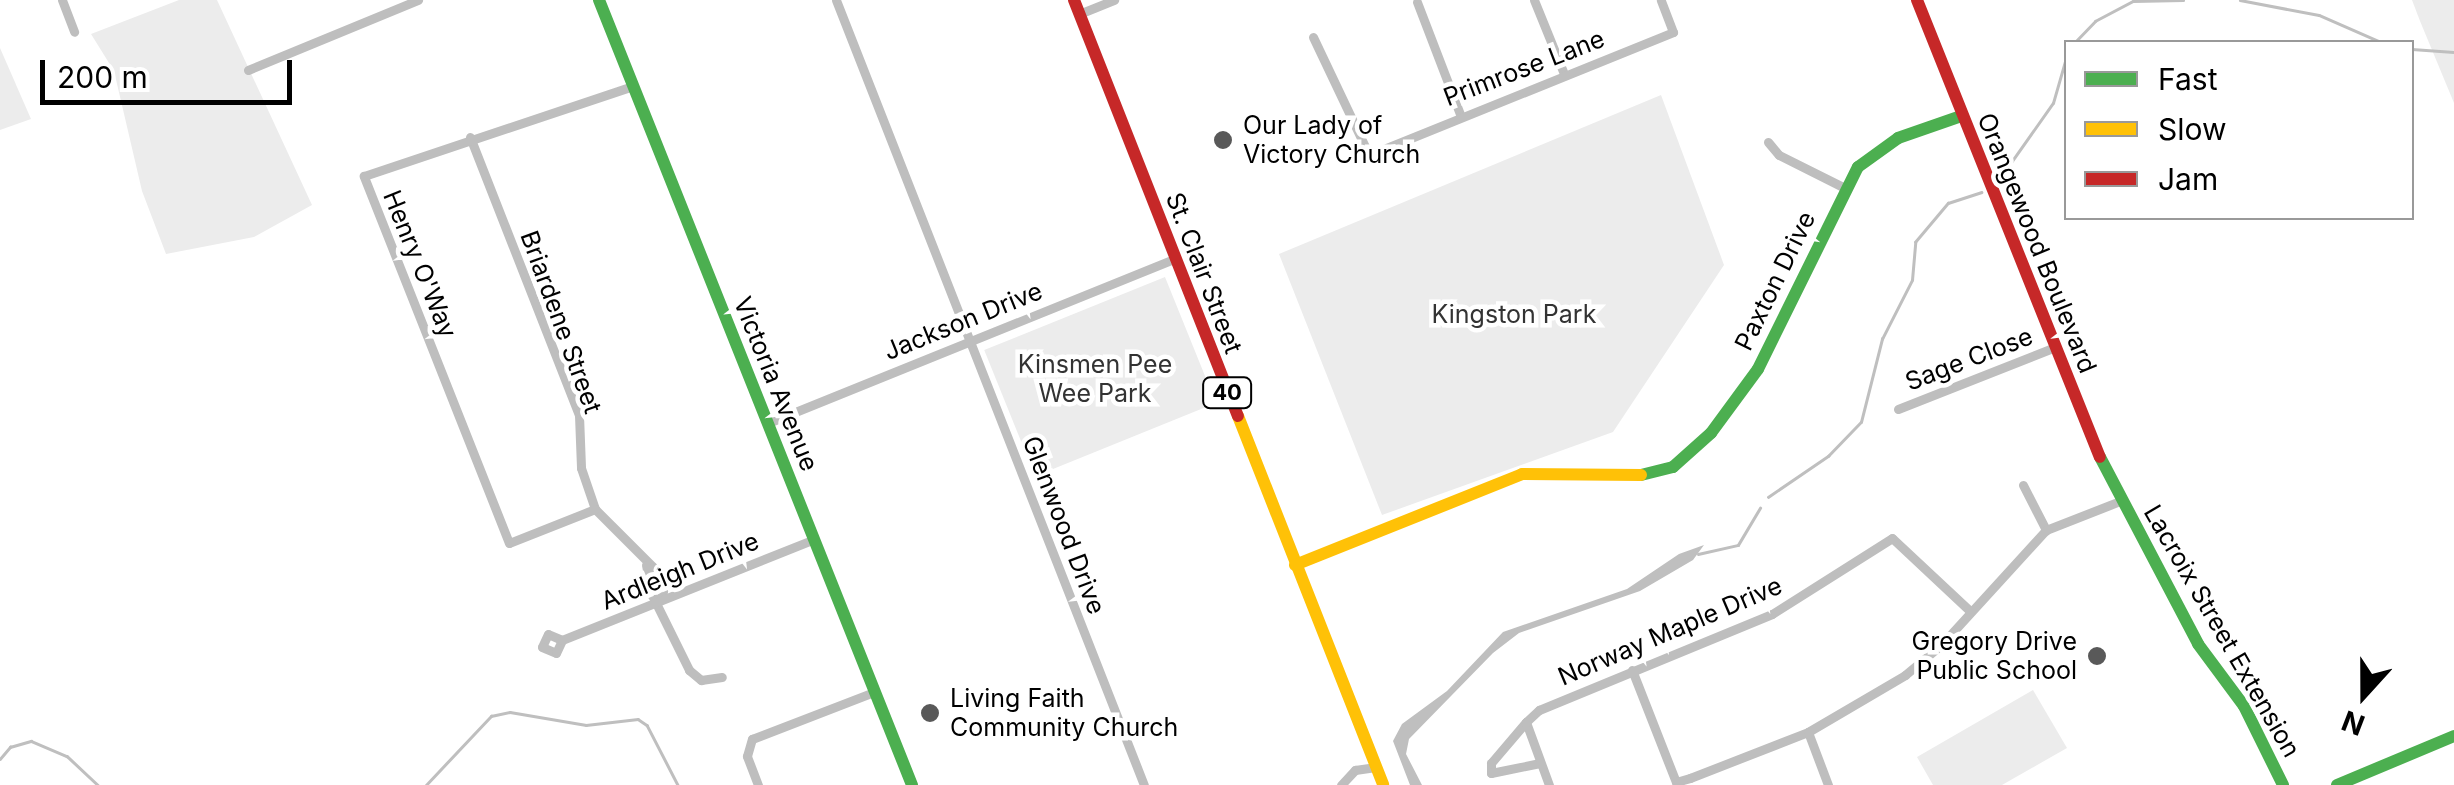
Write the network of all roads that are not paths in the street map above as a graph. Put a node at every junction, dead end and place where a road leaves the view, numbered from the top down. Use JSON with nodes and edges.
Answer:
{"nodes":[{"id":1,"x":62,"y":0,"type":"edge"},
{"id":2,"x":418,"y":0,"type":"edge"},
{"id":3,"x":599,"y":0,"type":"edge"},
{"id":4,"x":836,"y":0,"type":"edge"},
{"id":5,"x":1114,"y":0,"type":"edge"},
{"id":6,"x":1534,"y":0,"type":"edge"},
{"id":7,"x":1662,"y":0,"type":"edge"},
{"id":8,"x":1917,"y":0,"type":"edge"},
{"id":9,"x":1417,"y":2,"type":"dead end"},
{"id":10,"x":1076,"y":7,"type":"edge"},
{"id":11,"x":74,"y":32,"type":"dead end"},
{"id":12,"x":1313,"y":37,"type":"dead end"},
{"id":13,"x":248,"y":70,"type":"dead end"},
{"id":14,"x":1564,"y":74,"type":"junction"},
{"id":15,"x":633,"y":86,"type":"junction"},
{"id":16,"x":1460,"y":114,"type":"junction"},
{"id":17,"x":1961,"y":116,"type":"junction"},
{"id":18,"x":470,"y":136,"type":"junction"},
{"id":19,"x":1768,"y":142,"type":"dead end"},
{"id":20,"x":1844,"y":188,"type":"junction"},
{"id":21,"x":1174,"y":259,"type":"junction"},
{"id":22,"x":969,"y":338,"type":"junction"},
{"id":23,"x":2055,"y":348,"type":"junction"},
{"id":24,"x":1898,"y":409,"type":"dead end"},
{"id":25,"x":768,"y":423,"type":"junction"},
{"id":26,"x":2024,"y":485,"type":"dead end"},
{"id":27,"x":2120,"y":501,"type":"junction"},
{"id":28,"x":596,"y":509,"type":"junction"},
{"id":29,"x":2046,"y":530,"type":"junction"},
{"id":30,"x":814,"y":538,"type":"junction"},
{"id":31,"x":1295,"y":565,"type":"junction"},
{"id":32,"x":659,"y":601,"type":"junction"},
{"id":33,"x":1970,"y":611,"type":"junction"},
{"id":34,"x":562,"y":640,"type":"dead end"},
{"id":35,"x":1632,"y":670,"type":"junction"},
{"id":36,"x":722,"y":677,"type":"dead end"},
{"id":37,"x":874,"y":692,"type":"junction"},
{"id":38,"x":1526,"y":722,"type":"junction"},
{"id":39,"x":1808,"y":732,"type":"junction"},
{"id":40,"x":2454,"y":736,"type":"edge"},
{"id":41,"x":1540,"y":762,"type":"junction"},
{"id":42,"x":1376,"y":767,"type":"junction"},
{"id":43,"x":758,"y":785,"type":"edge"},
{"id":44,"x":912,"y":785,"type":"edge"},
{"id":45,"x":1144,"y":785,"type":"edge"},
{"id":46,"x":1340,"y":785,"type":"edge"},
{"id":47,"x":1382,"y":785,"type":"edge"},
{"id":48,"x":1549,"y":785,"type":"edge"},
{"id":49,"x":1828,"y":785,"type":"edge"},
{"id":50,"x":2282,"y":785,"type":"edge"},
{"id":51,"x":2337,"y":785,"type":"edge"}],
"edges":[{"from":1,"to":11,"type":"street"},
{"from":2,"to":13,"type":"street"},
{"from":3,"to":15,"type":"street","name":"Victoria Avenue"},
{"from":4,"to":22,"type":"street","name":"Glenwood Drive"},
{"from":5,"to":10,"type":"street"},
{"from":6,"to":14,"type":"street"},
{"from":7,"to":14,"type":"street","name":"Primrose Lane"},
{"from":8,"to":17,"type":"street","name":"Orangewood Boulevard"},
{"from":9,"to":16,"type":"street"},
{"from":10,"to":21,"type":"street","name":"St. Clair Street","number":"40"},
{"from":12,"to":16,"type":"street","name":"Primrose Lane"},
{"from":14,"to":16,"type":"street","name":"Primrose Lane"},
{"from":15,"to":18,"type":"street","name":"Henry O'Way"},
{"from":15,"to":25,"type":"street","name":"Victoria Avenue"},
{"from":17,"to":20,"type":"street","name":"Paxton Drive"},
{"from":17,"to":23,"type":"street","name":"Orangewood Boulevard"},
{"from":18,"to":28,"type":"street","name":"Briardene Street"},
{"from":18,"to":28,"type":"street","name":"Henry O'Way"},
{"from":19,"to":20,"type":"street"},
{"from":20,"to":31,"type":"street","name":"Paxton Drive"},
{"from":21,"to":22,"type":"street","name":"Jackson Drive"},
{"from":21,"to":31,"type":"street","name":"St. Clair Street","number":"40"},
{"from":22,"to":25,"type":"street","name":"Jackson Drive"},
{"from":22,"to":45,"type":"street","name":"Glenwood Drive"},
{"from":23,"to":24,"type":"street","name":"Sage Close"},
{"from":23,"to":27,"type":"street","name":"Orangewood Boulevard"},
{"from":25,"to":30,"type":"street","name":"Victoria Avenue"},
{"from":26,"to":29,"type":"street"},
{"from":27,"to":29,"type":"street"},
{"from":27,"to":50,"type":"street","name":"Lacroix Street Extension"},
{"from":28,"to":32,"type":"street","name":"Briardene Street"},
{"from":29,"to":33,"type":"street"},
{"from":30,"to":32,"type":"street","name":"Ardleigh Drive"},
{"from":30,"to":37,"type":"street","name":"Victoria Avenue"},
{"from":31,"to":42,"type":"street","name":"St. Clair Street","number":"40"},
{"from":32,"to":34,"type":"street","name":"Ardleigh Drive"},
{"from":32,"to":36,"type":"street","name":"Briardene Street"},
{"from":33,"to":35,"type":"street","name":"Norway Maple Drive"},
{"from":33,"to":39,"type":"street"},
{"from":35,"to":38,"type":"street","name":"Norway Maple Drive"},
{"from":35,"to":39,"type":"street"},
{"from":37,"to":43,"type":"street"},
{"from":37,"to":44,"type":"street","name":"Victoria Avenue"},
{"from":38,"to":41,"type":"street"},
{"from":38,"to":41,"type":"street","name":"Norway Maple Drive"},
{"from":39,"to":49,"type":"street"},
{"from":40,"to":51,"type":"street"},
{"from":41,"to":48,"type":"street"},
{"from":42,"to":46,"type":"street"},
{"from":42,"to":47,"type":"street","name":"St. Clair Street","number":"40"}]}
